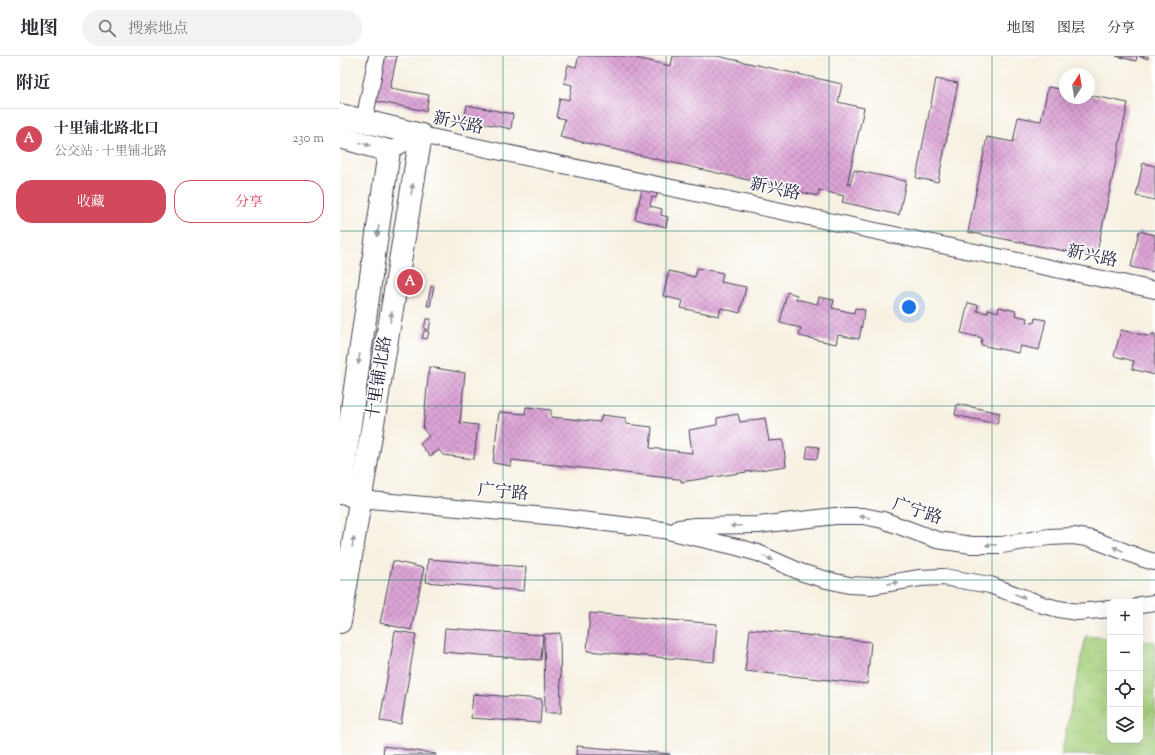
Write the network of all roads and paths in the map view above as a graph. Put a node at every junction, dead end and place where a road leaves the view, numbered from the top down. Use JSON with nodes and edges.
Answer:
{"nodes":[{"id":1,"x":377,"y":56,"type":"edge"},
{"id":2,"x":347,"y":121,"type":"edge"},
{"id":3,"x":421,"y":135,"type":"junction"},
{"id":4,"x":340,"y":137,"type":"edge"},
{"id":5,"x":389,"y":151,"type":"junction"},
{"id":6,"x":1155,"y":290,"type":"edge"},
{"id":7,"x":340,"y":493,"type":"edge"},
{"id":8,"x":350,"y":498,"type":"edge"},
{"id":9,"x":663,"y":530,"type":"junction"},
{"id":10,"x":1155,"y":562,"type":"edge"},
{"id":11,"x":1155,"y":603,"type":"edge"},
{"id":12,"x":1143,"y":605,"type":"edge"},
{"id":13,"x":1107,"y":609,"type":"edge"},
{"id":14,"x":340,"y":622,"type":"edge"}],
"edges":[{"from":1,"to":2,"type":"street"},
{"from":2,"to":3,"type":"street"},
{"from":3,"to":5,"type":"street","name":"新兴路"},
{"from":3,"to":6,"type":"street","name":"新兴路"},
{"from":8,"to":3,"type":"street","name":"十里铺北路","one_way":true},
{"from":4,"to":5,"type":"street","one_way":true},
{"from":5,"to":7,"type":"street","name":"十里铺北路","one_way":true},
{"from":8,"to":9,"type":"street","name":"广宁路"},
{"from":14,"to":8,"type":"street","name":"十里铺北路","one_way":true},
{"from":10,"to":9,"type":"street","name":"广宁路","one_way":true},
{"from":9,"to":13,"type":"street","name":"广宁路","one_way":true},
{"from":11,"to":12,"type":"street"}]}
